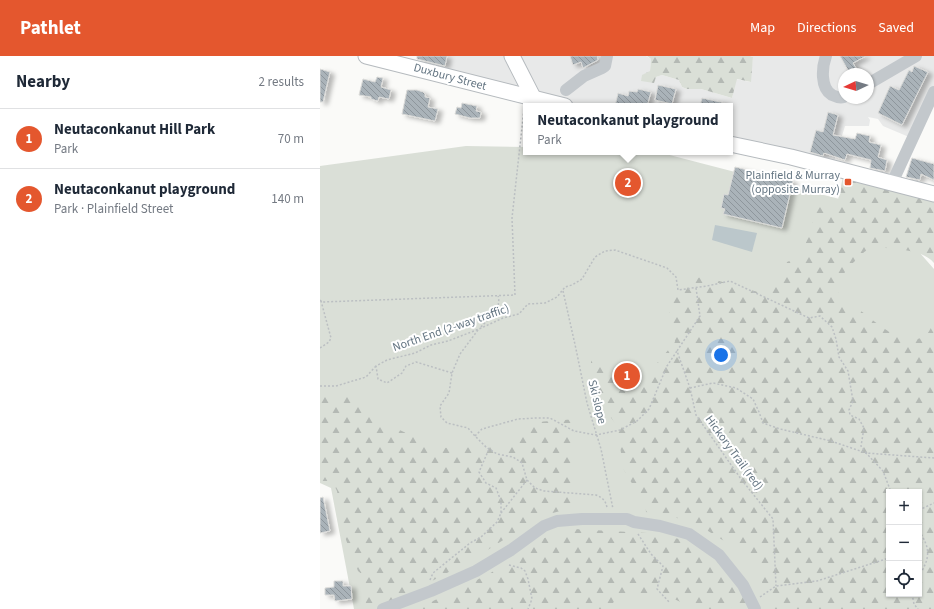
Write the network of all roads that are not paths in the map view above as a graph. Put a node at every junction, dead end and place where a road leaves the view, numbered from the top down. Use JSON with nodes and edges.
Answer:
{"nodes":[{"id":1,"x":366,"y":56,"type":"edge"},
{"id":2,"x":512,"y":56,"type":"edge"},
{"id":3,"x":607,"y":56,"type":"edge"},
{"id":4,"x":826,"y":56,"type":"edge"},
{"id":5,"x":916,"y":56,"type":"edge"},
{"id":6,"x":874,"y":80,"type":"edge"},
{"id":7,"x":566,"y":90,"type":"dead end"},
{"id":8,"x":934,"y":92,"type":"edge"},
{"id":9,"x":838,"y":97,"type":"edge"},
{"id":10,"x":529,"y":102,"type":"junction"},
{"id":11,"x":538,"y":103,"type":"edge"},
{"id":12,"x":733,"y":145,"type":"edge"},
{"id":13,"x":892,"y":183,"type":"junction"},
{"id":14,"x":934,"y":194,"type":"edge"},
{"id":15,"x":753,"y":606,"type":"edge"},
{"id":16,"x":383,"y":609,"type":"edge"}],
"edges":[{"from":1,"to":10,"type":"main road","name":"Duxbury Street"},
{"from":2,"to":10,"type":"main road"},
{"from":3,"to":7,"type":"street"},
{"from":4,"to":9,"type":"street"},
{"from":5,"to":6,"type":"street"},
{"from":8,"to":13,"type":"street"},
{"from":10,"to":11,"type":"main road","name":"Duxbury Street"},
{"from":12,"to":13,"type":"main road"},
{"from":13,"to":14,"type":"main road"},
{"from":15,"to":16,"type":"street"}]}
